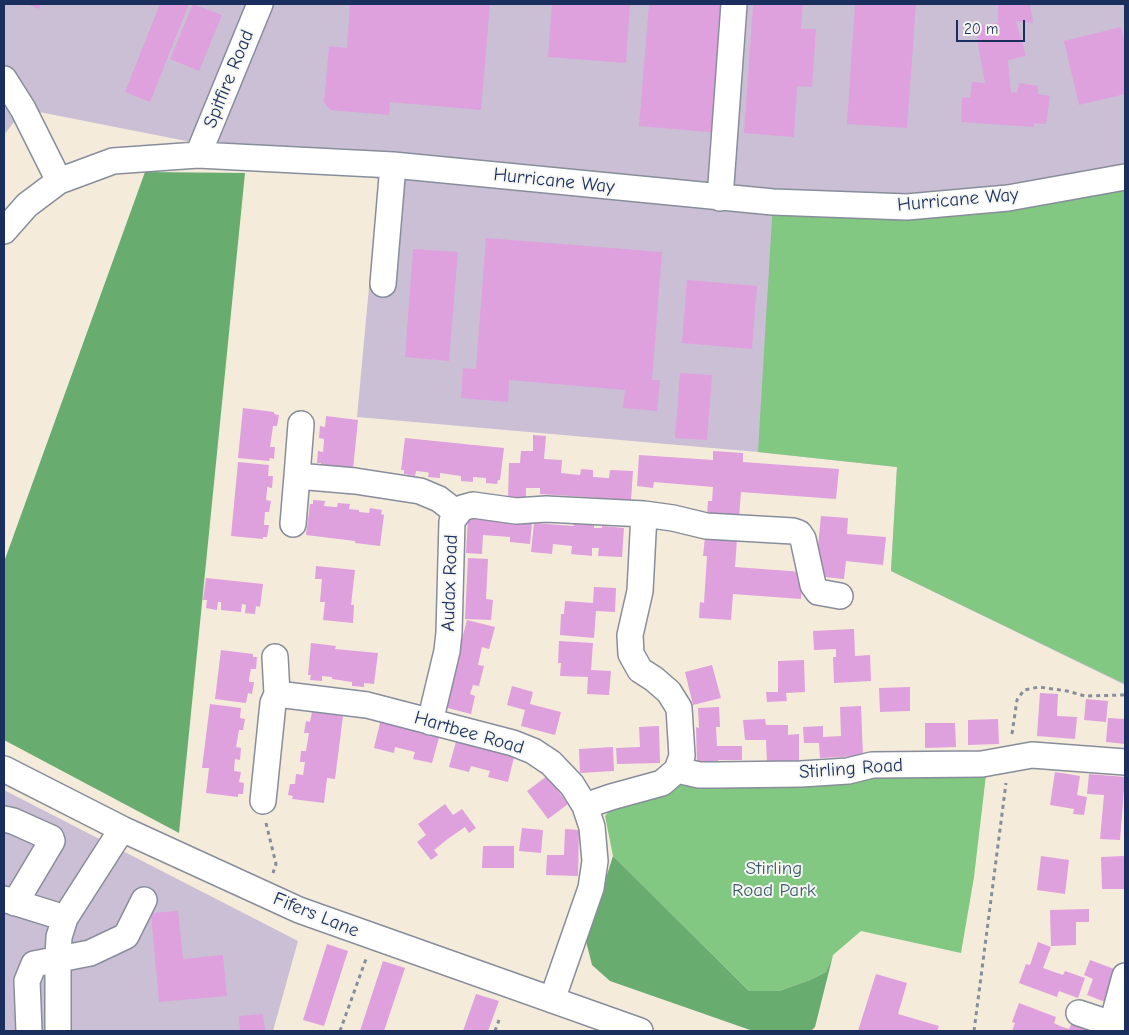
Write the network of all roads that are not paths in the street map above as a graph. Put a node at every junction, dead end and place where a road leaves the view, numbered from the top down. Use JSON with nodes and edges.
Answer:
{"nodes":[{"id":1,"x":260,"y":4,"type":"edge"},
{"id":2,"x":734,"y":4,"type":"edge"},
{"id":3,"x":4,"y":79,"type":"edge"},
{"id":4,"x":198,"y":155,"type":"junction"},
{"id":5,"x":393,"y":165,"type":"junction"},
{"id":6,"x":1125,"y":177,"type":"edge"},
{"id":7,"x":59,"y":181,"type":"junction"},
{"id":8,"x":720,"y":198,"type":"junction"},
{"id":9,"x":4,"y":231,"type":"edge"},
{"id":10,"x":383,"y":284,"type":"dead end"},
{"id":11,"x":301,"y":424,"type":"dead end"},
{"id":12,"x":297,"y":476,"type":"junction"},
{"id":13,"x":457,"y":513,"type":"junction"},
{"id":14,"x":644,"y":514,"type":"junction"},
{"id":15,"x":293,"y":524,"type":"dead end"},
{"id":16,"x":840,"y":596,"type":"dead end"},
{"id":17,"x":275,"y":657,"type":"dead end"},
{"id":18,"x":277,"y":694,"type":"junction"},
{"id":19,"x":430,"y":722,"type":"junction"},
{"id":20,"x":1125,"y":762,"type":"edge"},
{"id":21,"x":4,"y":769,"type":"edge"},
{"id":22,"x":678,"y":770,"type":"junction"},
{"id":23,"x":263,"y":801,"type":"road end"},
{"id":24,"x":585,"y":806,"type":"junction"},
{"id":25,"x":7,"y":826,"type":"edge"},
{"id":26,"x":122,"y":829,"type":"junction"},
{"id":27,"x":144,"y":900,"type":"dead end"},
{"id":28,"x":9,"y":901,"type":"edge"},
{"id":29,"x":65,"y":918,"type":"junction"},
{"id":30,"x":58,"y":959,"type":"junction"},
{"id":31,"x":1125,"y":976,"type":"edge"},
{"id":32,"x":552,"y":1000,"type":"junction"},
{"id":33,"x":1079,"y":1013,"type":"dead end"},
{"id":34,"x":1119,"y":1026,"type":"edge"},
{"id":35,"x":29,"y":1031,"type":"edge"},
{"id":36,"x":58,"y":1031,"type":"edge"},
{"id":37,"x":640,"y":1031,"type":"edge"}],
"edges":[{"from":1,"to":4,"type":"street","name":"Spitfire Road"},
{"from":2,"to":8,"type":"street"},
{"from":3,"to":7,"type":"street"},
{"from":4,"to":5,"type":"street","name":"Hurricane Way"},
{"from":4,"to":7,"type":"street","name":"Hurricane Way"},
{"from":5,"to":8,"type":"street","name":"Hurricane Way"},
{"from":5,"to":10,"type":"street"},
{"from":6,"to":8,"type":"street","name":"Hurricane Way"},
{"from":7,"to":9,"type":"street","name":"Hurricane Way"},
{"from":11,"to":12,"type":"street"},
{"from":12,"to":13,"type":"street"},
{"from":12,"to":15,"type":"street"},
{"from":13,"to":14,"type":"street","name":"Audax Road"},
{"from":13,"to":19,"type":"street","name":"Audax Road"},
{"from":14,"to":16,"type":"street","name":"Audax Road"},
{"from":14,"to":22,"type":"street"},
{"from":17,"to":18,"type":"street"},
{"from":18,"to":19,"type":"street","name":"Hartbee Road"},
{"from":18,"to":23,"type":"street"},
{"from":19,"to":24,"type":"street","name":"Hartbee Road"},
{"from":20,"to":22,"type":"street","name":"Stirling Road"},
{"from":21,"to":26,"type":"street","name":"Fifers Lane"},
{"from":22,"to":24,"type":"street"},
{"from":24,"to":32,"type":"street","name":"Hartbee Road"},
{"from":25,"to":28,"type":"street"},
{"from":26,"to":29,"type":"street"},
{"from":26,"to":32,"type":"street","name":"Fifers Lane"},
{"from":27,"to":30,"type":"street"},
{"from":28,"to":29,"type":"street"},
{"from":29,"to":30,"type":"street"},
{"from":30,"to":35,"type":"street"},
{"from":30,"to":36,"type":"street"},
{"from":31,"to":34,"type":"street"},
{"from":32,"to":37,"type":"street","name":"Fifers Lane"},
{"from":33,"to":34,"type":"street"}]}
